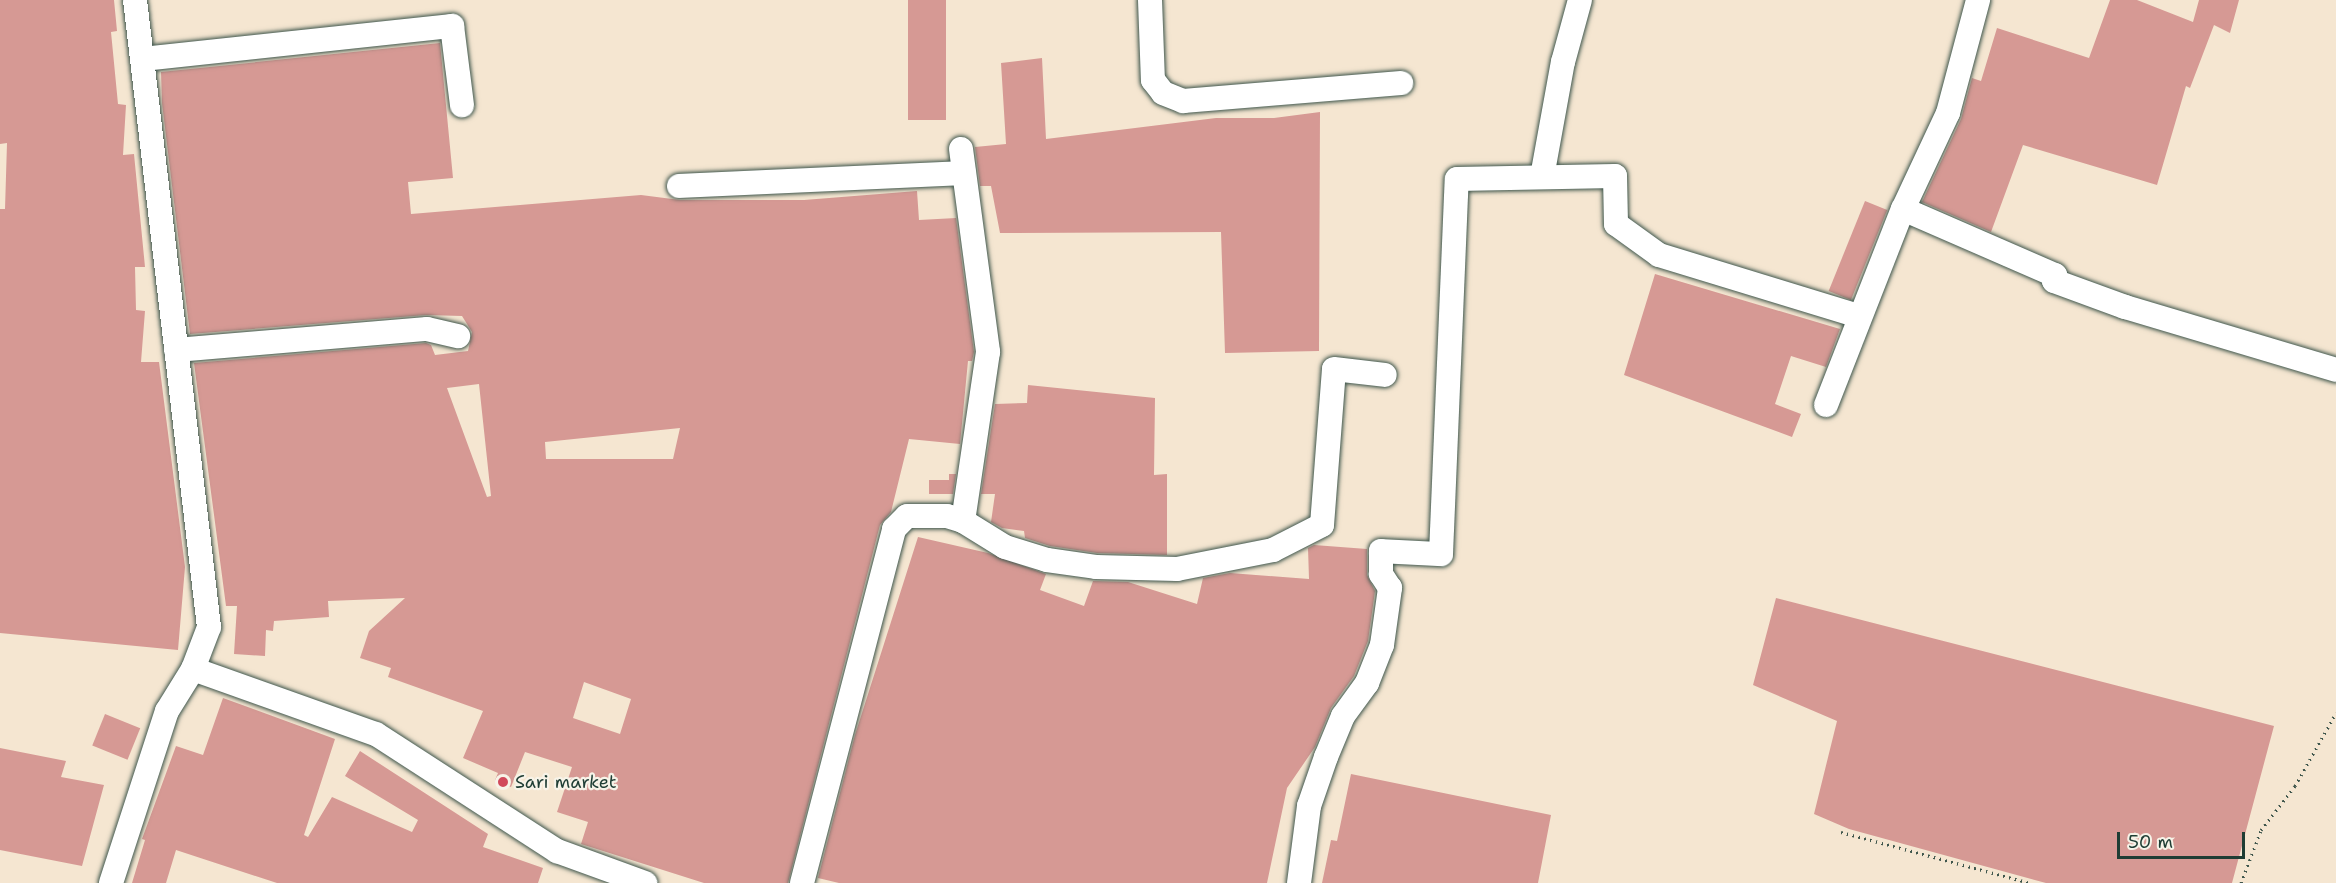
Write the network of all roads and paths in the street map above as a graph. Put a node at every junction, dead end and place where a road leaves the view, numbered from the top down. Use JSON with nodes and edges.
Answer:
{"nodes":[{"id":1,"x":135,"y":0,"type":"edge"},
{"id":2,"x":1150,"y":0,"type":"edge"},
{"id":3,"x":1580,"y":0,"type":"edge"},
{"id":4,"x":1978,"y":0,"type":"edge"},
{"id":5,"x":143,"y":59,"type":"junction"},
{"id":6,"x":1401,"y":82,"type":"dead end"},
{"id":7,"x":462,"y":105,"type":"dead end"},
{"id":8,"x":961,"y":149,"type":"dead end"},
{"id":9,"x":964,"y":173,"type":"junction"},
{"id":10,"x":1542,"y":177,"type":"junction"},
{"id":11,"x":679,"y":186,"type":"dead end"},
{"id":12,"x":1903,"y":209,"type":"junction"},
{"id":13,"x":1859,"y":316,"type":"junction"},
{"id":14,"x":458,"y":336,"type":"dead end"},
{"id":15,"x":176,"y":350,"type":"junction"},
{"id":16,"x":2336,"y":370,"type":"edge"},
{"id":17,"x":1385,"y":375,"type":"dead end"},
{"id":18,"x":1826,"y":405,"type":"dead end"},
{"id":19,"x":963,"y":522,"type":"junction"},
{"id":20,"x":193,"y":669,"type":"junction"},
{"id":21,"x":2336,"y":713,"type":"edge"},
{"id":22,"x":1841,"y":832,"type":"dead end"},
{"id":23,"x":111,"y":883,"type":"edge"},
{"id":24,"x":645,"y":883,"type":"edge"},
{"id":25,"x":802,"y":883,"type":"edge"},
{"id":26,"x":1299,"y":883,"type":"edge"},
{"id":27,"x":2030,"y":883,"type":"edge"},
{"id":28,"x":2241,"y":883,"type":"edge"}],
"edges":[{"from":1,"to":5,"type":"street"},
{"from":2,"to":6,"type":"street"},
{"from":3,"to":10,"type":"street"},
{"from":4,"to":12,"type":"street"},
{"from":5,"to":7,"type":"street"},
{"from":5,"to":15,"type":"street"},
{"from":8,"to":9,"type":"street"},
{"from":9,"to":11,"type":"street"},
{"from":9,"to":19,"type":"street"},
{"from":10,"to":13,"type":"street"},
{"from":10,"to":26,"type":"street"},
{"from":12,"to":13,"type":"street"},
{"from":12,"to":16,"type":"street"},
{"from":13,"to":18,"type":"street"},
{"from":14,"to":15,"type":"street"},
{"from":15,"to":20,"type":"street"},
{"from":17,"to":19,"type":"street"},
{"from":19,"to":25,"type":"street"},
{"from":20,"to":23,"type":"street"},
{"from":20,"to":24,"type":"street"},
{"from":21,"to":28,"type":"path"},
{"from":22,"to":27,"type":"path"}]}
